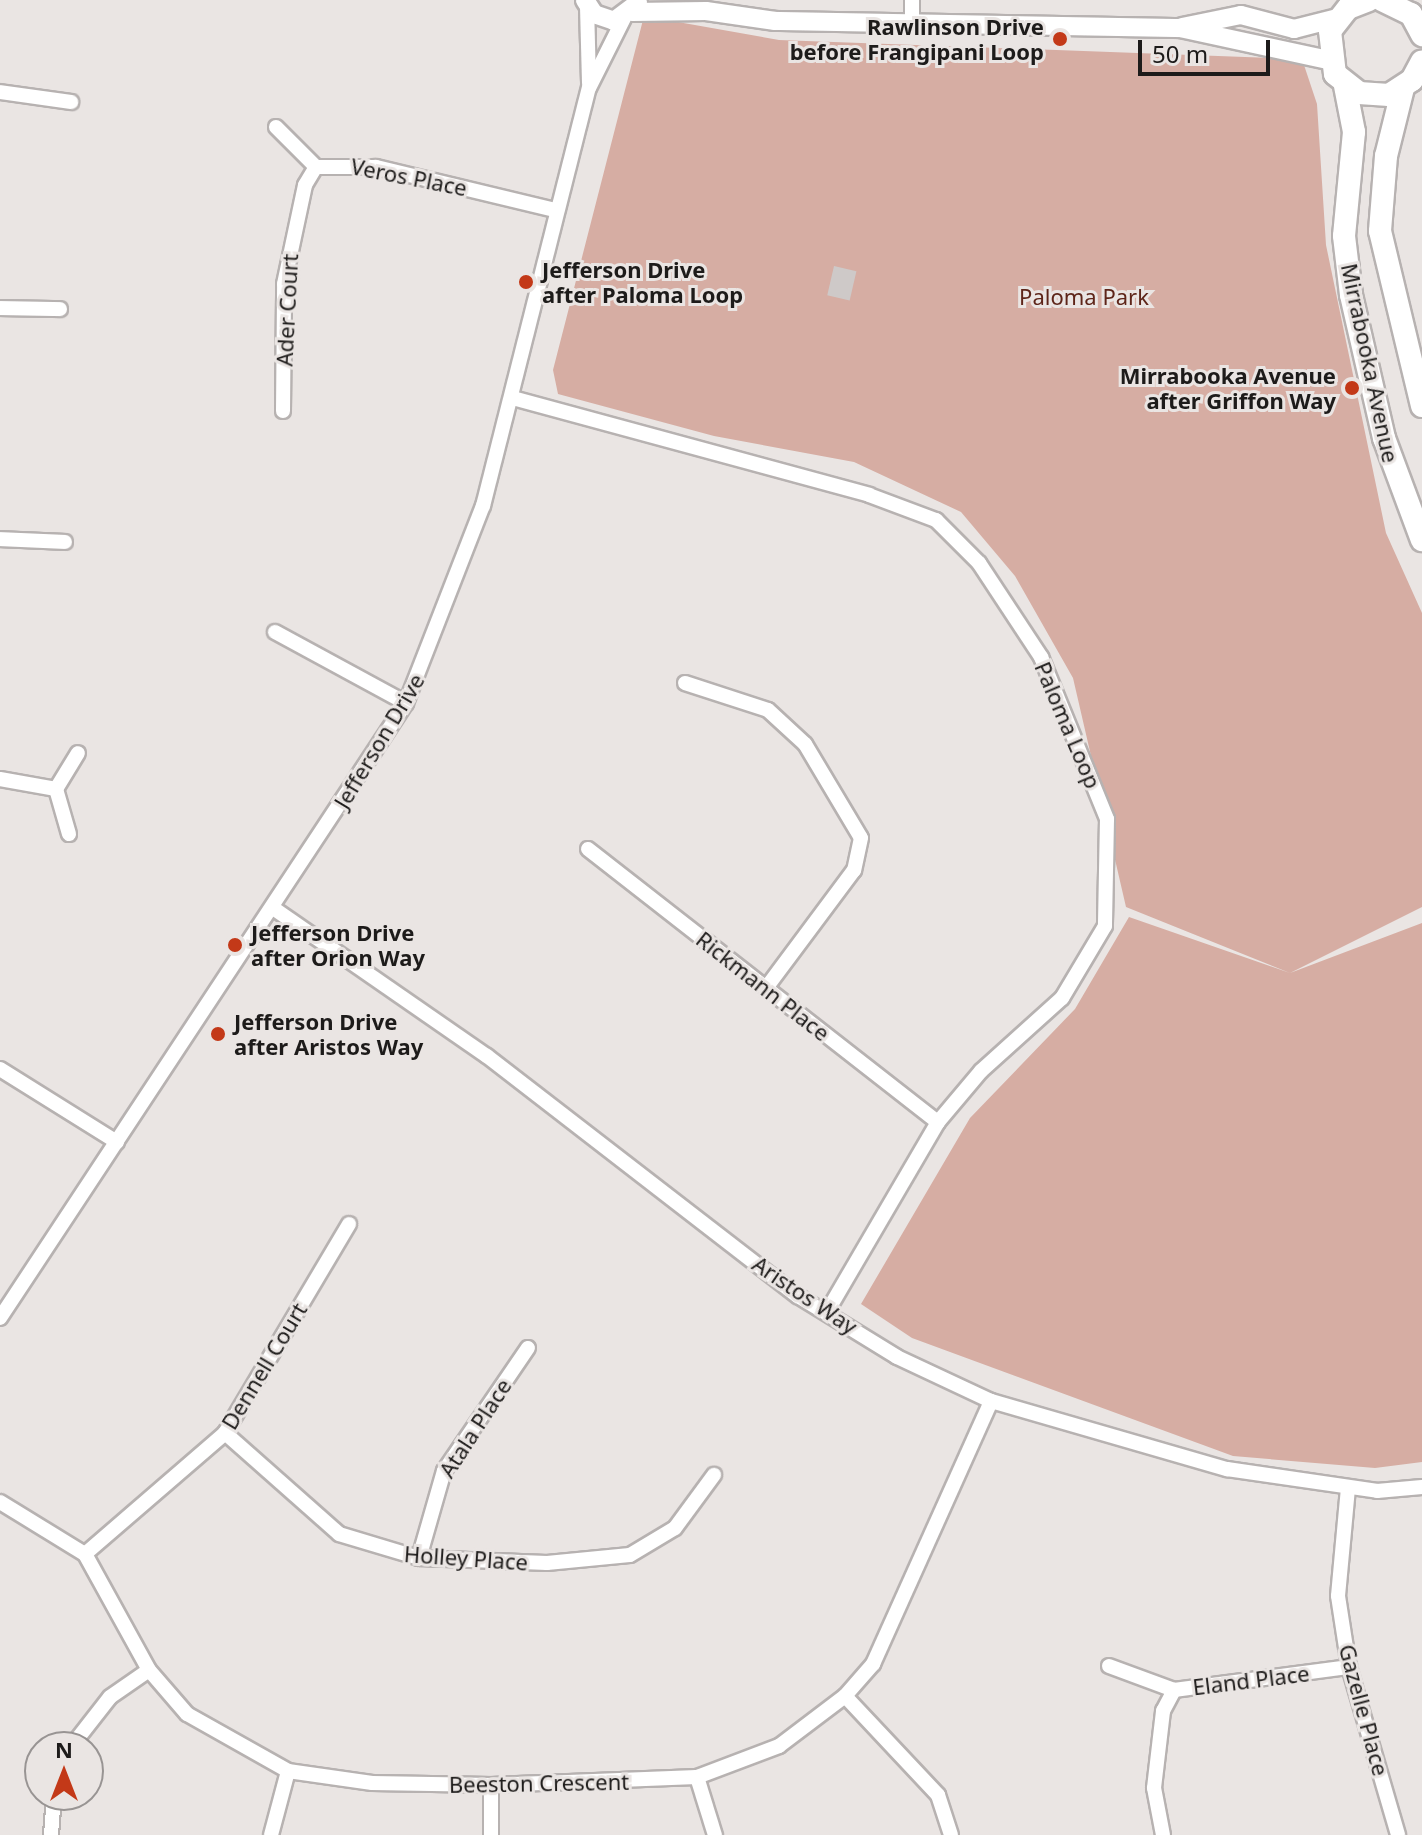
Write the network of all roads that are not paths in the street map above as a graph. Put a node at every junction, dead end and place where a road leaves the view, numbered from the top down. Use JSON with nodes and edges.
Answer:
{"nodes":[{"id":1,"x":680,"y":0,"type":"edge"},
{"id":2,"x":912,"y":0,"type":"edge"},
{"id":3,"x":1362,"y":0,"type":"edge"},
{"id":4,"x":1369,"y":0,"type":"edge"},
{"id":5,"x":1382,"y":0,"type":"edge"},
{"id":6,"x":585,"y":2,"type":"edge"},
{"id":7,"x":1408,"y":7,"type":"edge"},
{"id":8,"x":632,"y":10,"type":"edge"},
{"id":9,"x":706,"y":11,"type":"junction"},
{"id":10,"x":1337,"y":18,"type":"junction"},
{"id":11,"x":912,"y":23,"type":"junction"},
{"id":12,"x":1180,"y":28,"type":"junction"},
{"id":13,"x":1422,"y":35,"type":"edge"},
{"id":14,"x":1328,"y":60,"type":"junction"},
{"id":15,"x":1422,"y":61,"type":"edge"},
{"id":16,"x":1345,"y":86,"type":"junction"},
{"id":17,"x":589,"y":88,"type":"junction"},
{"id":18,"x":1403,"y":88,"type":"junction"},
{"id":19,"x":0,"y":92,"type":"edge"},
{"id":20,"x":71,"y":102,"type":"dead end"},
{"id":21,"x":276,"y":127,"type":"dead end"},
{"id":22,"x":316,"y":167,"type":"junction"},
{"id":23,"x":555,"y":210,"type":"junction"},
{"id":24,"x":0,"y":308,"type":"edge"},
{"id":25,"x":60,"y":309,"type":"dead end"},
{"id":26,"x":513,"y":398,"type":"junction"},
{"id":27,"x":1422,"y":406,"type":"edge"},
{"id":28,"x":283,"y":411,"type":"dead end"},
{"id":29,"x":0,"y":539,"type":"edge"},
{"id":30,"x":1422,"y":540,"type":"edge"},
{"id":31,"x":65,"y":542,"type":"dead end"},
{"id":32,"x":275,"y":632,"type":"dead end"},
{"id":33,"x":685,"y":683,"type":"dead end"},
{"id":34,"x":406,"y":703,"type":"junction"},
{"id":35,"x":78,"y":753,"type":"dead end"},
{"id":36,"x":0,"y":779,"type":"edge"},
{"id":37,"x":56,"y":789,"type":"junction"},
{"id":38,"x":69,"y":834,"type":"dead end"},
{"id":39,"x":588,"y":849,"type":"dead end"},
{"id":40,"x":273,"y":908,"type":"junction"},
{"id":41,"x":766,"y":988,"type":"junction"},
{"id":42,"x":0,"y":1069,"type":"edge"},
{"id":43,"x":938,"y":1122,"type":"junction"},
{"id":44,"x":117,"y":1142,"type":"junction"},
{"id":45,"x":349,"y":1224,"type":"dead end"},
{"id":46,"x":828,"y":1310,"type":"junction"},
{"id":47,"x":0,"y":1318,"type":"edge"},
{"id":48,"x":528,"y":1348,"type":"dead end"},
{"id":49,"x":991,"y":1401,"type":"junction"},
{"id":50,"x":225,"y":1433,"type":"junction"},
{"id":51,"x":714,"y":1475,"type":"dead end"},
{"id":52,"x":1422,"y":1487,"type":"edge"},
{"id":53,"x":1348,"y":1488,"type":"junction"},
{"id":54,"x":0,"y":1502,"type":"edge"},
{"id":55,"x":85,"y":1554,"type":"junction"},
{"id":56,"x":419,"y":1558,"type":"junction"},
{"id":57,"x":1109,"y":1666,"type":"dead end"},
{"id":58,"x":1349,"y":1667,"type":"junction"},
{"id":59,"x":149,"y":1670,"type":"junction"},
{"id":60,"x":1174,"y":1690,"type":"junction"},
{"id":61,"x":845,"y":1696,"type":"junction"},
{"id":62,"x":83,"y":1731,"type":"edge"},
{"id":63,"x":288,"y":1771,"type":"junction"},
{"id":64,"x":697,"y":1777,"type":"junction"},
{"id":65,"x":491,"y":1785,"type":"junction"},
{"id":66,"x":53,"y":1811,"type":"edge"},
{"id":67,"x":51,"y":1835,"type":"edge"},
{"id":68,"x":271,"y":1835,"type":"edge"},
{"id":69,"x":491,"y":1835,"type":"edge"},
{"id":70,"x":715,"y":1835,"type":"edge"},
{"id":71,"x":951,"y":1835,"type":"edge"},
{"id":72,"x":1163,"y":1835,"type":"edge"},
{"id":73,"x":1398,"y":1835,"type":"edge"}],
"edges":[{"from":1,"to":9,"type":"street"},
{"from":2,"to":11,"type":"street"},
{"from":3,"to":4,"type":"main road"},
{"from":3,"to":10,"type":"main road"},
{"from":5,"to":7,"type":"main road"},
{"from":6,"to":8,"type":"street"},
{"from":6,"to":17,"type":"street","name":"Jefferson Drive"},
{"from":7,"to":13,"type":"main road"},
{"from":8,"to":9,"type":"street"},
{"from":8,"to":17,"type":"street","name":"Jefferson Drive"},
{"from":9,"to":11,"type":"street"},
{"from":10,"to":12,"type":"street"},
{"from":10,"to":14,"type":"main road"},
{"from":11,"to":12,"type":"street"},
{"from":12,"to":14,"type":"street"},
{"from":14,"to":16,"type":"main road","name":"Mirrabooka Avenue"},
{"from":15,"to":18,"type":"main road","name":"Mirrabooka Avenue"},
{"from":16,"to":18,"type":"main road"},
{"from":16,"to":30,"type":"main road","name":"Mirrabooka Avenue"},
{"from":17,"to":23,"type":"street","name":"Jefferson Drive"},
{"from":18,"to":27,"type":"main road","name":"Mirrabooka Avenue"},
{"from":19,"to":20,"type":"street"},
{"from":21,"to":22,"type":"street"},
{"from":22,"to":23,"type":"street","name":"Veros Place"},
{"from":22,"to":28,"type":"street","name":"Ader Court"},
{"from":23,"to":26,"type":"street","name":"Jefferson Drive"},
{"from":24,"to":25,"type":"street"},
{"from":26,"to":34,"type":"street","name":"Jefferson Drive"},
{"from":26,"to":43,"type":"street","name":"Paloma Loop"},
{"from":29,"to":31,"type":"street"},
{"from":32,"to":34,"type":"street"},
{"from":33,"to":41,"type":"street"},
{"from":34,"to":40,"type":"street","name":"Jefferson Drive"},
{"from":35,"to":37,"type":"street"},
{"from":36,"to":37,"type":"street"},
{"from":37,"to":38,"type":"street"},
{"from":39,"to":41,"type":"street","name":"Rickmann Place"},
{"from":40,"to":44,"type":"street","name":"Jefferson Drive"},
{"from":40,"to":46,"type":"street","name":"Aristos Way"},
{"from":41,"to":43,"type":"street","name":"Rickmann Place"},
{"from":42,"to":44,"type":"street"},
{"from":43,"to":46,"type":"street","name":"Paloma Loop"},
{"from":44,"to":47,"type":"street","name":"Jefferson Drive"},
{"from":45,"to":50,"type":"street","name":"Dennell Court"},
{"from":46,"to":49,"type":"street","name":"Aristos Way"},
{"from":48,"to":56,"type":"street","name":"Atala Place"},
{"from":49,"to":53,"type":"street","name":"Aristos Way"},
{"from":49,"to":61,"type":"street","name":"Beeston Crescent"},
{"from":50,"to":55,"type":"street","name":"Dennell Court"},
{"from":50,"to":56,"type":"street","name":"Holley Place"},
{"from":51,"to":56,"type":"street","name":"Holley Place"},
{"from":52,"to":53,"type":"street","name":"Aristos Way"},
{"from":53,"to":58,"type":"street","name":"Gazelle Place"},
{"from":54,"to":55,"type":"street","name":"Beeston Crescent"},
{"from":55,"to":59,"type":"street","name":"Beeston Crescent"},
{"from":57,"to":60,"type":"street","name":"Eland Place"},
{"from":58,"to":60,"type":"street","name":"Eland Place"},
{"from":58,"to":73,"type":"street","name":"Gazelle Place"},
{"from":59,"to":62,"type":"street"},
{"from":59,"to":63,"type":"street","name":"Beeston Crescent"},
{"from":60,"to":72,"type":"street"},
{"from":61,"to":64,"type":"street","name":"Beeston Crescent"},
{"from":61,"to":71,"type":"street"},
{"from":63,"to":65,"type":"street","name":"Beeston Crescent"},
{"from":63,"to":68,"type":"street"},
{"from":64,"to":65,"type":"street","name":"Beeston Crescent"},
{"from":64,"to":70,"type":"street"},
{"from":65,"to":69,"type":"street"},
{"from":66,"to":67,"type":"street"}]}
